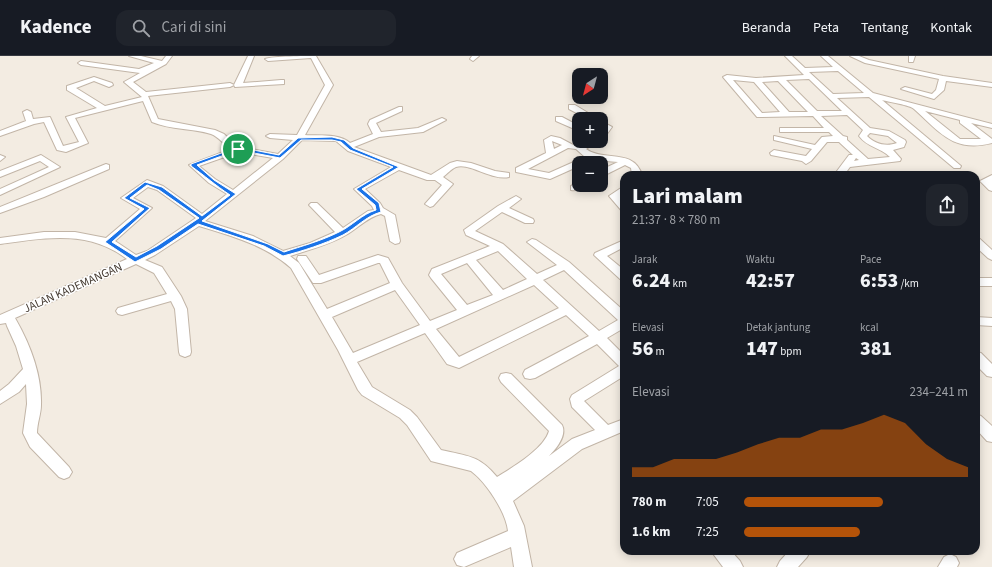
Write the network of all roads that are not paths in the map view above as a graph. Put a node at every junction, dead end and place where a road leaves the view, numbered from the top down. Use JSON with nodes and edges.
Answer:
{"nodes":[{"id":1,"x":92,"y":56,"type":"edge"},
{"id":2,"x":132,"y":56,"type":"edge"},
{"id":3,"x":169,"y":56,"type":"edge"},
{"id":4,"x":251,"y":56,"type":"edge"},
{"id":5,"x":312,"y":56,"type":"edge"},
{"id":6,"x":788,"y":56,"type":"edge"},
{"id":7,"x":795,"y":56,"type":"edge"},
{"id":8,"x":824,"y":56,"type":"edge"},
{"id":9,"x":853,"y":56,"type":"edge"},
{"id":10,"x":268,"y":59,"type":"dead end"},
{"id":11,"x":840,"y":70,"type":"junction"},
{"id":12,"x":808,"y":72,"type":"junction"},
{"id":13,"x":779,"y":78,"type":"junction"},
{"id":14,"x":943,"y":78,"type":"junction"},
{"id":15,"x":756,"y":80,"type":"junction"},
{"id":16,"x":281,"y":82,"type":"dead end"},
{"id":17,"x":109,"y":85,"type":"dead end"},
{"id":18,"x":230,"y":85,"type":"dead end"},
{"id":19,"x":992,"y":85,"type":"edge"},
{"id":20,"x":917,"y":86,"type":"dead end"},
{"id":21,"x":905,"y":89,"type":"dead end"},
{"id":22,"x":939,"y":90,"type":"junction"},
{"id":23,"x":872,"y":95,"type":"junction"},
{"id":24,"x":145,"y":96,"type":"junction"},
{"id":25,"x":834,"y":96,"type":"junction"},
{"id":26,"x":915,"y":106,"type":"junction"},
{"id":27,"x":572,"y":108,"type":"dead end"},
{"id":28,"x":104,"y":109,"type":"junction"},
{"id":29,"x":399,"y":109,"type":"dead end"},
{"id":30,"x":27,"y":112,"type":"dead end"},
{"id":31,"x":580,"y":112,"type":"edge"},
{"id":32,"x":848,"y":113,"type":"junction"},
{"id":33,"x":816,"y":114,"type":"junction"},
{"id":34,"x":787,"y":115,"type":"junction"},
{"id":35,"x":959,"y":118,"type":"junction"},
{"id":36,"x":559,"y":119,"type":"dead end"},
{"id":37,"x":442,"y":120,"type":"dead end"},
{"id":38,"x":31,"y":122,"type":"junction"},
{"id":39,"x":572,"y":126,"type":"edge"},
{"id":40,"x":992,"y":126,"type":"edge"},
{"id":41,"x":784,"y":130,"type":"dead end"},
{"id":42,"x":831,"y":130,"type":"junction"},
{"id":43,"x":0,"y":134,"type":"edge"},
{"id":44,"x":870,"y":134,"type":"junction"},
{"id":45,"x":378,"y":135,"type":"junction"},
{"id":46,"x":270,"y":136,"type":"dead end"},
{"id":47,"x":299,"y":138,"type":"junction"},
{"id":48,"x":777,"y":138,"type":"dead end"},
{"id":49,"x":842,"y":139,"type":"junction"},
{"id":50,"x":900,"y":140,"type":"junction"},
{"id":51,"x":925,"y":140,"type":"junction"},
{"id":52,"x":566,"y":146,"type":"junction"},
{"id":53,"x":348,"y":147,"type":"junction"},
{"id":54,"x":817,"y":148,"type":"junction"},
{"id":55,"x":886,"y":148,"type":"junction"},
{"id":56,"x":238,"y":149,"type":"junction"},
{"id":57,"x":580,"y":149,"type":"joint"},
{"id":58,"x":855,"y":151,"type":"junction"},
{"id":59,"x":550,"y":153,"type":"junction"},
{"id":60,"x":774,"y":153,"type":"dead end"},
{"id":61,"x":590,"y":156,"type":"edge"},
{"id":62,"x":280,"y":157,"type":"junction"},
{"id":63,"x":608,"y":158,"type":"edge"},
{"id":64,"x":626,"y":162,"type":"junction"},
{"id":65,"x":866,"y":162,"type":"junction"},
{"id":66,"x":848,"y":164,"type":"junction"},
{"id":67,"x":572,"y":166,"type":"edge"},
{"id":68,"x":957,"y":166,"type":"dead end"},
{"id":69,"x":106,"y":167,"type":"dead end"},
{"id":70,"x":397,"y":167,"type":"junction"},
{"id":71,"x":608,"y":171,"type":"edge"},
{"id":72,"x":636,"y":171,"type":"edge"},
{"id":73,"x":842,"y":171,"type":"edge"},
{"id":74,"x":0,"y":174,"type":"edge"},
{"id":75,"x":506,"y":175,"type":"dead end"},
{"id":76,"x":437,"y":177,"type":"junction"},
{"id":77,"x":992,"y":178,"type":"edge"},
{"id":78,"x":992,"y":188,"type":"edge"},
{"id":79,"x":0,"y":192,"type":"edge"},
{"id":80,"x":620,"y":192,"type":"edge"},
{"id":81,"x":233,"y":194,"type":"junction"},
{"id":82,"x":516,"y":199,"type":"dead end"},
{"id":83,"x":620,"y":203,"type":"edge"},
{"id":84,"x":430,"y":204,"type":"dead end"},
{"id":85,"x":314,"y":205,"type":"dead end"},
{"id":86,"x":501,"y":208,"type":"junction"},
{"id":87,"x":0,"y":210,"type":"edge"},
{"id":88,"x":379,"y":211,"type":"junction"},
{"id":89,"x":200,"y":220,"type":"junction"},
{"id":90,"x":529,"y":221,"type":"dead end"},
{"id":91,"x":342,"y":233,"type":"junction"},
{"id":92,"x":0,"y":241,"type":"edge"},
{"id":93,"x":395,"y":241,"type":"dead end"},
{"id":94,"x":108,"y":242,"type":"junction"},
{"id":95,"x":532,"y":242,"type":"dead end"},
{"id":96,"x":620,"y":245,"type":"edge"},
{"id":97,"x":499,"y":246,"type":"junction"},
{"id":98,"x":283,"y":254,"type":"junction"},
{"id":99,"x":468,"y":258,"type":"junction"},
{"id":100,"x":302,"y":259,"type":"dead end"},
{"id":101,"x":135,"y":260,"type":"junction"},
{"id":102,"x":565,"y":265,"type":"junction"},
{"id":103,"x":620,"y":273,"type":"edge"},
{"id":104,"x":536,"y":279,"type":"junction"},
{"id":105,"x":980,"y":282,"type":"edge"},
{"id":106,"x":992,"y":282,"type":"edge"},
{"id":107,"x":397,"y":285,"type":"junction"},
{"id":108,"x":175,"y":296,"type":"junction"},
{"id":109,"x":501,"y":296,"type":"junction"},
{"id":110,"x":567,"y":309,"type":"junction"},
{"id":111,"x":122,"y":311,"type":"dead end"},
{"id":112,"x":465,"y":311,"type":"junction"},
{"id":113,"x":330,"y":313,"type":"dead end"},
{"id":114,"x":620,"y":314,"type":"edge"},
{"id":115,"x":4,"y":318,"type":"edge"},
{"id":116,"x":980,"y":321,"type":"edge"},
{"id":117,"x":992,"y":322,"type":"edge"},
{"id":118,"x":620,"y":324,"type":"edge"},
{"id":119,"x":429,"y":327,"type":"junction"},
{"id":120,"x":598,"y":337,"type":"junction"},
{"id":121,"x":185,"y":352,"type":"dead end"},
{"id":122,"x":620,"y":359,"type":"edge"},
{"id":123,"x":349,"y":360,"type":"junction"},
{"id":124,"x":980,"y":361,"type":"edge"},
{"id":125,"x":30,"y":370,"type":"junction"},
{"id":126,"x":620,"y":372,"type":"edge"},
{"id":127,"x":992,"y":372,"type":"edge"},
{"id":128,"x":530,"y":374,"type":"dead end"},
{"id":129,"x":506,"y":378,"type":"dead end"},
{"id":130,"x":0,"y":398,"type":"edge"},
{"id":131,"x":980,"y":424,"type":"edge"},
{"id":132,"x":620,"y":427,"type":"edge"},
{"id":133,"x":606,"y":432,"type":"junction"},
{"id":134,"x":992,"y":436,"type":"edge"},
{"id":135,"x":64,"y":472,"type":"dead end"},
{"id":136,"x":500,"y":493,"type":"junction"},
{"id":137,"x":518,"y":535,"type":"junction"},
{"id":138,"x":724,"y":555,"type":"edge"},
{"id":139,"x":796,"y":555,"type":"edge"},
{"id":140,"x":463,"y":559,"type":"dead end"},
{"id":141,"x":523,"y":567,"type":"edge"},
{"id":142,"x":734,"y":567,"type":"edge"},
{"id":143,"x":786,"y":567,"type":"edge"}],
"edges":[{"from":1,"to":2,"type":"street"},
{"from":3,"to":24,"type":"street"},
{"from":4,"to":16,"type":"street"},
{"from":5,"to":10,"type":"street"},
{"from":5,"to":47,"type":"street","name":"JALAN KADEMANGAN"},
{"from":6,"to":12,"type":"street"},
{"from":7,"to":12,"type":"street"},
{"from":8,"to":11,"type":"street"},
{"from":9,"to":14,"type":"street"},
{"from":11,"to":12,"type":"street"},
{"from":11,"to":23,"type":"street"},
{"from":12,"to":13,"type":"street"},
{"from":12,"to":25,"type":"street"},
{"from":13,"to":15,"type":"street"},
{"from":13,"to":33,"type":"street"},
{"from":14,"to":19,"type":"street"},
{"from":14,"to":22,"type":"street"},
{"from":15,"to":34,"type":"street"},
{"from":15,"to":34,"type":"street"},
{"from":17,"to":28,"type":"street"},
{"from":18,"to":24,"type":"street"},
{"from":20,"to":22,"type":"street"},
{"from":21,"to":22,"type":"street"},
{"from":23,"to":25,"type":"street"},
{"from":23,"to":26,"type":"street"},
{"from":23,"to":51,"type":"street"},
{"from":24,"to":28,"type":"street"},
{"from":24,"to":56,"type":"street"},
{"from":25,"to":32,"type":"street"},
{"from":25,"to":44,"type":"street"},
{"from":26,"to":35,"type":"street"},
{"from":26,"to":35,"type":"street"},
{"from":27,"to":31,"type":"street"},
{"from":28,"to":38,"type":"street"},
{"from":29,"to":45,"type":"street"},
{"from":30,"to":38,"type":"street"},
{"from":32,"to":33,"type":"street"},
{"from":32,"to":44,"type":"street"},
{"from":33,"to":34,"type":"street"},
{"from":33,"to":42,"type":"street"},
{"from":35,"to":40,"type":"street"},
{"from":36,"to":39,"type":"street"},
{"from":37,"to":45,"type":"street"},
{"from":38,"to":43,"type":"street"},
{"from":41,"to":42,"type":"street"},
{"from":42,"to":49,"type":"street"},
{"from":44,"to":49,"type":"street"},
{"from":44,"to":50,"type":"street"},
{"from":44,"to":55,"type":"street"},
{"from":45,"to":53,"type":"street"},
{"from":46,"to":47,"type":"street"},
{"from":47,"to":53,"type":"street"},
{"from":47,"to":62,"type":"street","name":"JALAN KADEMANGAN"},
{"from":48,"to":54,"type":"street"},
{"from":49,"to":54,"type":"street"},
{"from":49,"to":58,"type":"street"},
{"from":50,"to":51,"type":"street"},
{"from":50,"to":55,"type":"street"},
{"from":51,"to":68,"type":"street"},
{"from":52,"to":57,"type":"street"},
{"from":52,"to":59,"type":"street"},
{"from":52,"to":59,"type":"street"},
{"from":53,"to":70,"type":"street"},
{"from":54,"to":60,"type":"street"},
{"from":55,"to":65,"type":"street"},
{"from":56,"to":62,"type":"street"},
{"from":56,"to":81,"type":"street"},
{"from":57,"to":61,"type":"street"},
{"from":58,"to":65,"type":"street"},
{"from":58,"to":66,"type":"street"},
{"from":59,"to":67,"type":"street"},
{"from":62,"to":81,"type":"street","name":"JALAN KADEMANGAN"},
{"from":63,"to":64,"type":"street"},
{"from":64,"to":71,"type":"street"},
{"from":64,"to":72,"type":"street"},
{"from":65,"to":66,"type":"street"},
{"from":66,"to":73,"type":"street"},
{"from":69,"to":87,"type":"street"},
{"from":70,"to":76,"type":"street"},
{"from":70,"to":88,"type":"street"},
{"from":74,"to":79,"type":"street"},
{"from":75,"to":76,"type":"street"},
{"from":76,"to":84,"type":"street"},
{"from":77,"to":78,"type":"street"},
{"from":80,"to":83,"type":"street"},
{"from":81,"to":89,"type":"street","name":"JALAN KADEMANGAN"},
{"from":82,"to":86,"type":"street"},
{"from":85,"to":91,"type":"street"},
{"from":86,"to":90,"type":"street"},
{"from":86,"to":97,"type":"street"},
{"from":88,"to":91,"type":"street"},
{"from":88,"to":93,"type":"street"},
{"from":89,"to":94,"type":"street"},
{"from":89,"to":98,"type":"street"},
{"from":89,"to":101,"type":"street","name":"JALAN KADEMANGAN"},
{"from":91,"to":98,"type":"street"},
{"from":92,"to":94,"type":"street"},
{"from":94,"to":101,"type":"street"},
{"from":95,"to":102,"type":"street"},
{"from":96,"to":103,"type":"street"},
{"from":97,"to":99,"type":"street"},
{"from":97,"to":104,"type":"street"},
{"from":98,"to":123,"type":"street"},
{"from":99,"to":109,"type":"street"},
{"from":99,"to":112,"type":"street"},
{"from":100,"to":107,"type":"street"},
{"from":101,"to":108,"type":"street"},
{"from":101,"to":115,"type":"street","name":"JALAN KADEMANGAN"},
{"from":102,"to":104,"type":"street"},
{"from":102,"to":114,"type":"street"},
{"from":104,"to":109,"type":"street"},
{"from":104,"to":110,"type":"street"},
{"from":105,"to":106,"type":"street"},
{"from":107,"to":113,"type":"street"},
{"from":107,"to":119,"type":"street"},
{"from":108,"to":111,"type":"street"},
{"from":108,"to":121,"type":"street"},
{"from":109,"to":112,"type":"street"},
{"from":110,"to":119,"type":"street"},
{"from":110,"to":120,"type":"street"},
{"from":112,"to":119,"type":"street"},
{"from":115,"to":125,"type":"street"},
{"from":116,"to":117,"type":"street"},
{"from":118,"to":120,"type":"street"},
{"from":119,"to":123,"type":"street"},
{"from":120,"to":122,"type":"street"},
{"from":120,"to":128,"type":"street"},
{"from":123,"to":136,"type":"street"},
{"from":124,"to":127,"type":"street"},
{"from":125,"to":130,"type":"street"},
{"from":125,"to":135,"type":"street"},
{"from":126,"to":133,"type":"street"},
{"from":129,"to":136,"type":"street"},
{"from":131,"to":134,"type":"street"},
{"from":132,"to":133,"type":"street"},
{"from":133,"to":136,"type":"street"},
{"from":136,"to":137,"type":"street"},
{"from":137,"to":140,"type":"street"},
{"from":137,"to":141,"type":"street"},
{"from":138,"to":142,"type":"street"},
{"from":139,"to":143,"type":"street"}]}
